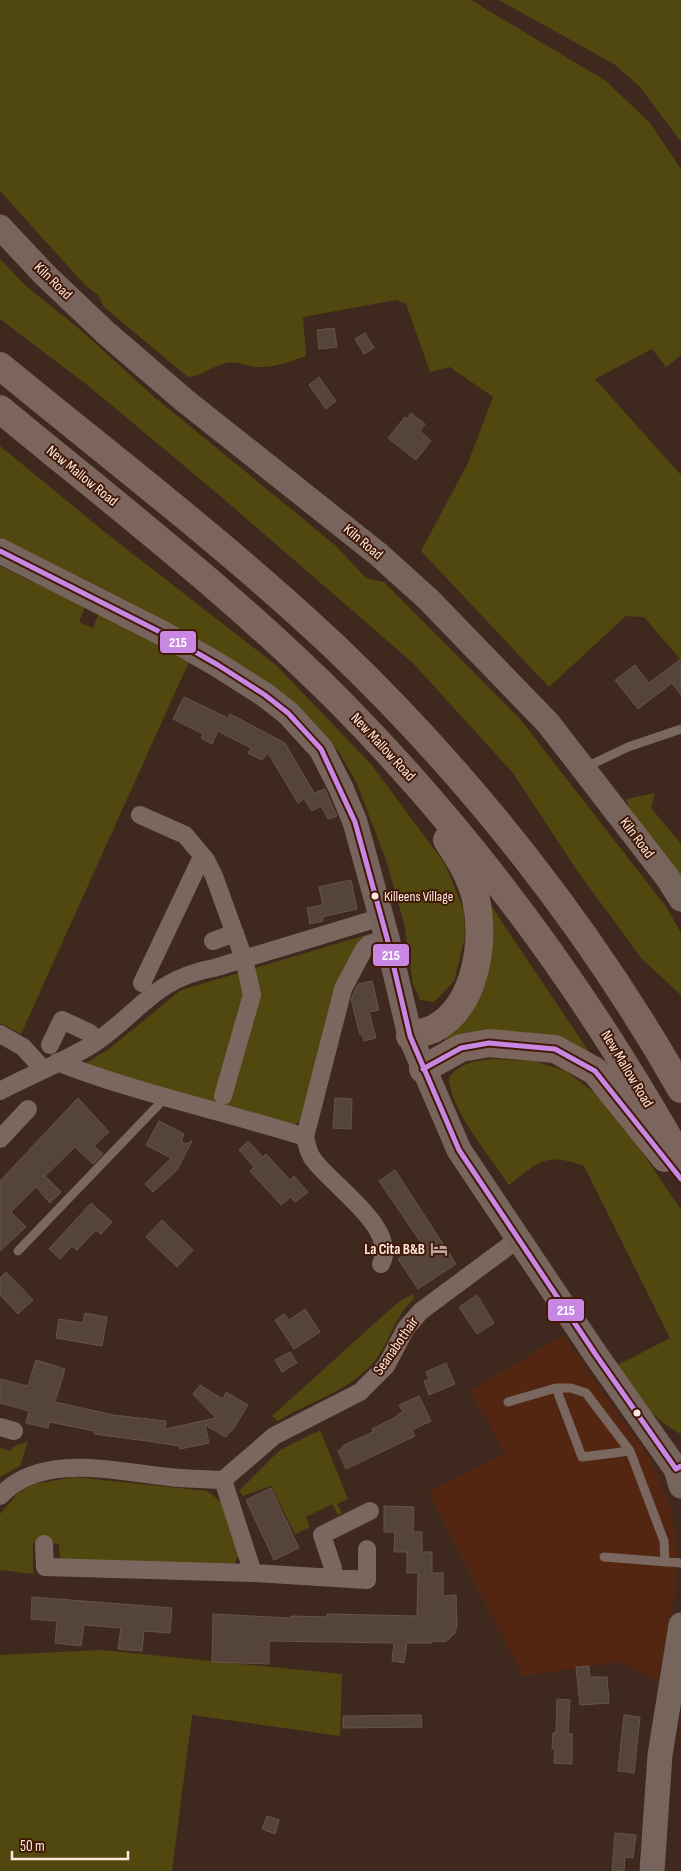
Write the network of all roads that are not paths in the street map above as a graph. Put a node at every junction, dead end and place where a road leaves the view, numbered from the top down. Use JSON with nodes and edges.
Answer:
{"nodes":[{"id":1,"x":0,"y":228,"type":"edge"},
{"id":2,"x":0,"y":366,"type":"edge"},
{"id":3,"x":0,"y":409,"type":"edge"},
{"id":4,"x":0,"y":551,"type":"edge"},
{"id":5,"x":343,"y":705,"type":"junction"},
{"id":6,"x":681,"y":729,"type":"edge"},
{"id":7,"x":584,"y":768,"type":"junction"},
{"id":8,"x":140,"y":814,"type":"dead end"},
{"id":9,"x":206,"y":860,"type":"junction"},
{"id":10,"x":681,"y":899,"type":"edge"},
{"id":11,"x":384,"y":928,"type":"junction"},
{"id":12,"x":235,"y":933,"type":"junction"},
{"id":13,"x":213,"y":941,"type":"dead end"},
{"id":14,"x":244,"y":959,"type":"junction"},
{"id":15,"x":142,"y":983,"type":"dead end"},
{"id":16,"x":0,"y":1034,"type":"edge"},
{"id":17,"x":410,"y":1036,"type":"junction"},
{"id":18,"x":96,"y":1041,"type":"junction"},
{"id":19,"x":50,"y":1045,"type":"dead end"},
{"id":20,"x":50,"y":1065,"type":"junction"},
{"id":21,"x":423,"y":1069,"type":"junction"},
{"id":22,"x":681,"y":1089,"type":"edge"},
{"id":23,"x":0,"y":1091,"type":"edge"},
{"id":24,"x":223,"y":1096,"type":"dead end"},
{"id":25,"x":167,"y":1097,"type":"junction"},
{"id":26,"x":28,"y":1109,"type":"dead end"},
{"id":27,"x":305,"y":1137,"type":"junction"},
{"id":28,"x":0,"y":1139,"type":"edge"},
{"id":29,"x":681,"y":1160,"type":"edge"},
{"id":30,"x":681,"y":1179,"type":"edge"},
{"id":31,"x":518,"y":1239,"type":"junction"},
{"id":32,"x":18,"y":1251,"type":"dead end"},
{"id":33,"x":381,"y":1264,"type":"dead end"},
{"id":34,"x":556,"y":1388,"type":"junction"},
{"id":35,"x":508,"y":1402,"type":"dead end"},
{"id":36,"x":630,"y":1451,"type":"junction"},
{"id":37,"x":679,"y":1474,"type":"edge"},
{"id":38,"x":223,"y":1480,"type":"junction"},
{"id":39,"x":0,"y":1496,"type":"edge"},
{"id":40,"x":370,"y":1511,"type":"dead end"},
{"id":41,"x":44,"y":1544,"type":"dead end"},
{"id":42,"x":367,"y":1549,"type":"dead end"},
{"id":43,"x":604,"y":1558,"type":"dead end"},
{"id":44,"x":665,"y":1562,"type":"junction"},
{"id":45,"x":681,"y":1563,"type":"edge"},
{"id":46,"x":253,"y":1574,"type":"junction"},
{"id":47,"x":334,"y":1578,"type":"junction"},
{"id":48,"x":681,"y":1625,"type":"edge"},
{"id":49,"x":674,"y":1707,"type":"edge"},
{"id":50,"x":652,"y":1871,"type":"edge"}],
"edges":[{"from":1,"to":7,"type":"street","name":"Kiln Road"},
{"from":2,"to":22,"type":"highway"},
{"from":3,"to":5,"type":"highway","name":"New Mallow Road"},
{"from":4,"to":11,"type":"street"},
{"from":5,"to":17,"type":"highway"},
{"from":5,"to":29,"type":"highway","name":"New Mallow Road"},
{"from":6,"to":7,"type":"lane"},
{"from":7,"to":10,"type":"street","name":"Kiln Road"},
{"from":8,"to":9,"type":"street"},
{"from":9,"to":12,"type":"street"},
{"from":9,"to":15,"type":"street"},
{"from":11,"to":14,"type":"street"},
{"from":11,"to":17,"type":"street"},
{"from":11,"to":27,"type":"street"},
{"from":12,"to":13,"type":"street"},
{"from":12,"to":14,"type":"street"},
{"from":14,"to":18,"type":"street"},
{"from":14,"to":24,"type":"street"},
{"from":16,"to":20,"type":"street"},
{"from":17,"to":21,"type":"street"},
{"from":18,"to":19,"type":"street"},
{"from":18,"to":20,"type":"street"},
{"from":20,"to":23,"type":"street"},
{"from":20,"to":25,"type":"street"},
{"from":21,"to":30,"type":"highway"},
{"from":21,"to":31,"type":"street"},
{"from":25,"to":27,"type":"street"},
{"from":25,"to":32,"type":"lane"},
{"from":26,"to":28,"type":"street"},
{"from":27,"to":33,"type":"street"},
{"from":31,"to":37,"type":"street"},
{"from":31,"to":38,"type":"street","name":"Seanabothair"},
{"from":34,"to":35,"type":"lane"},
{"from":34,"to":36,"type":"lane"},
{"from":34,"to":36,"type":"lane"},
{"from":36,"to":44,"type":"lane"},
{"from":38,"to":39,"type":"street"},
{"from":38,"to":46,"type":"street"},
{"from":40,"to":47,"type":"street"},
{"from":41,"to":46,"type":"street"},
{"from":42,"to":47,"type":"street"},
{"from":43,"to":44,"type":"lane"},
{"from":44,"to":45,"type":"lane"},
{"from":46,"to":47,"type":"street"},
{"from":48,"to":49,"type":"street"},
{"from":49,"to":50,"type":"street"}]}
